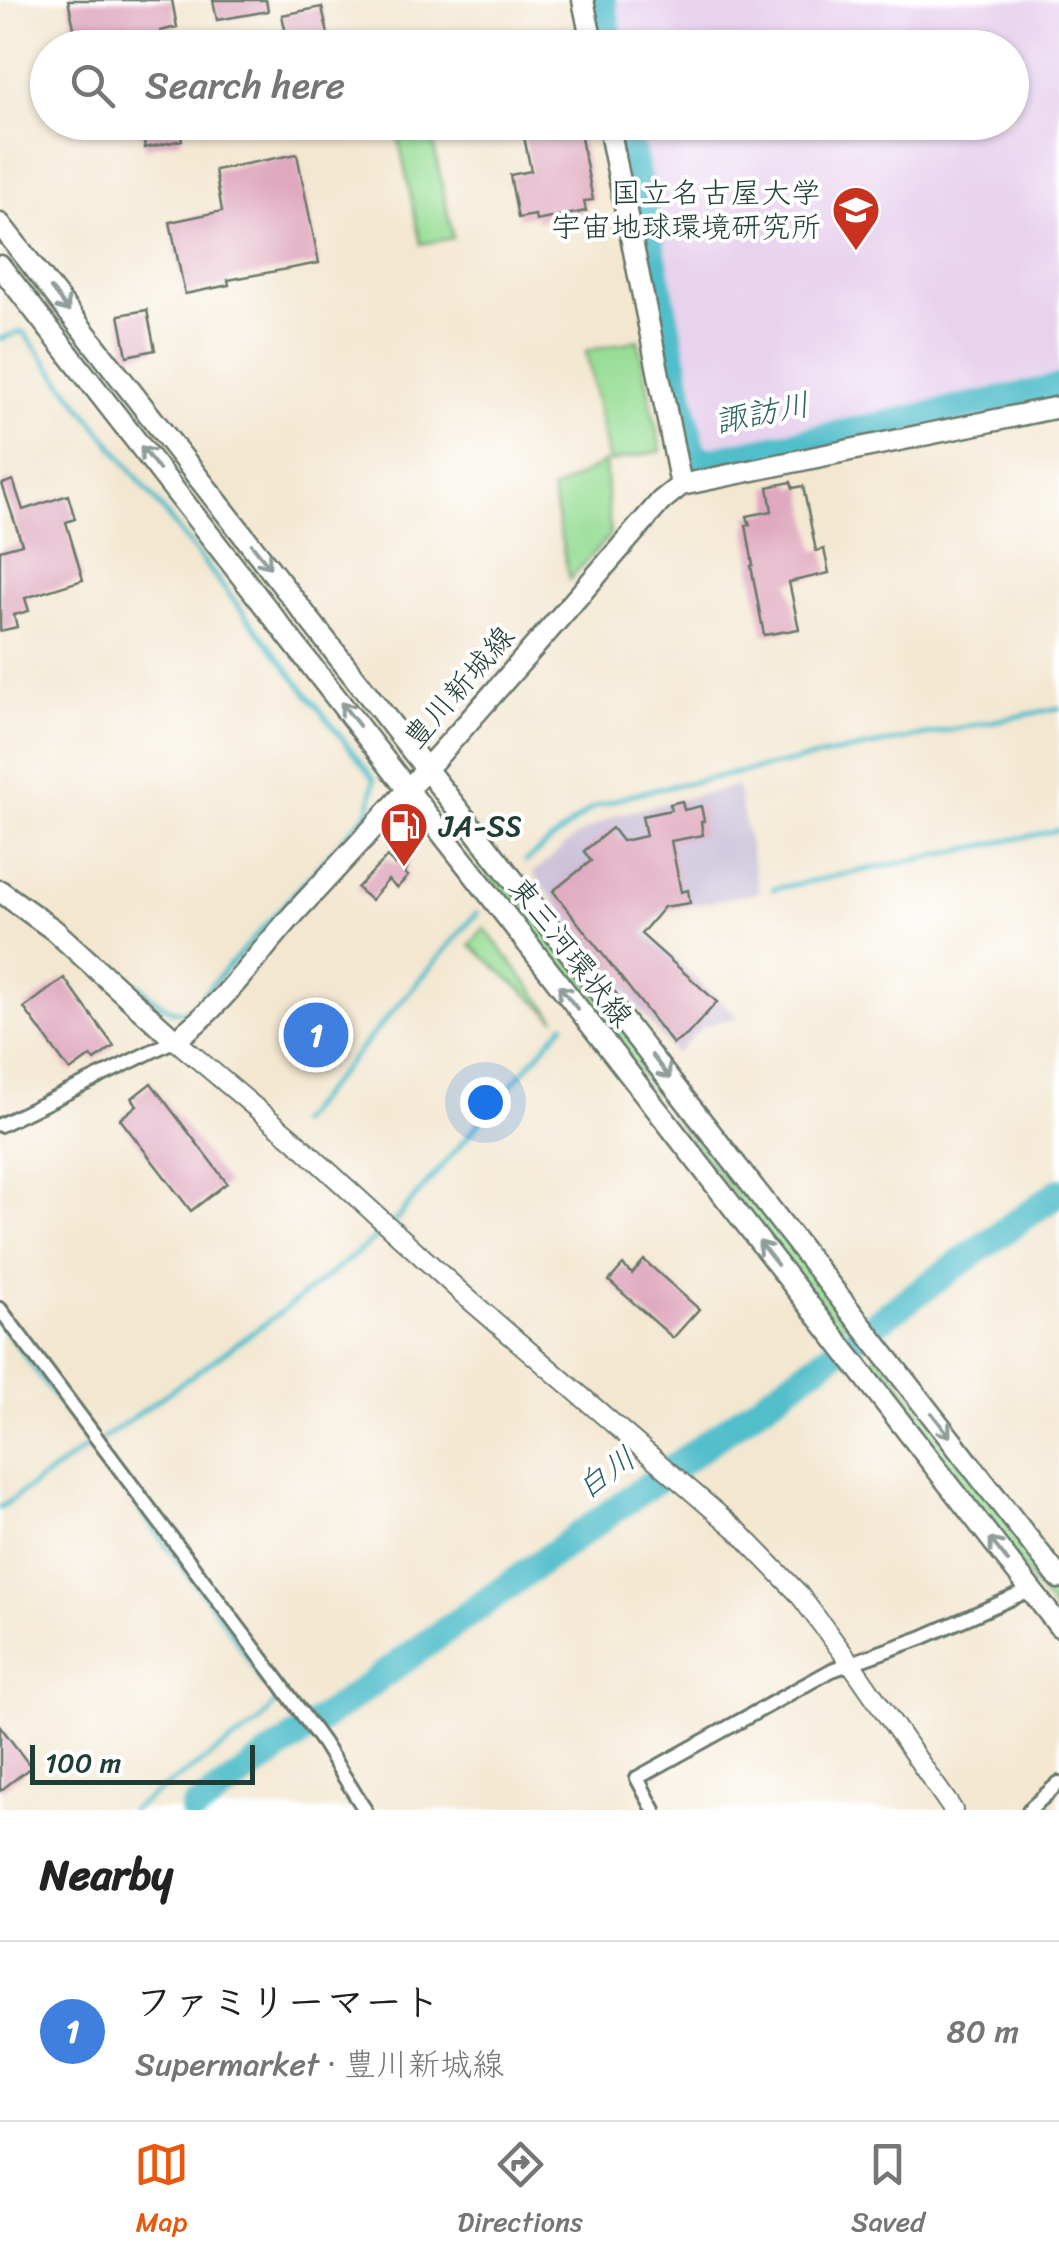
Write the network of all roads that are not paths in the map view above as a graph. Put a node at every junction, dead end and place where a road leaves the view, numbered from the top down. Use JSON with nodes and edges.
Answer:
{"nodes":[{"id":1,"x":583,"y":0,"type":"edge"},
{"id":2,"x":589,"y":30,"type":"edge"},
{"id":3,"x":612,"y":140,"type":"edge"},
{"id":4,"x":0,"y":224,"type":"edge"},
{"id":5,"x":0,"y":266,"type":"edge"},
{"id":6,"x":1059,"y":407,"type":"edge"},
{"id":7,"x":681,"y":484,"type":"junction"},
{"id":8,"x":428,"y":770,"type":"junction"},
{"id":9,"x":408,"y":792,"type":"junction"},
{"id":10,"x":0,"y":891,"type":"edge"},
{"id":11,"x":175,"y":1040,"type":"junction"},
{"id":12,"x":0,"y":1125,"type":"edge"},
{"id":13,"x":0,"y":1309,"type":"edge"},
{"id":14,"x":1059,"y":1578,"type":"edge"},
{"id":15,"x":1030,"y":1590,"type":"junction"},
{"id":16,"x":1059,"y":1626,"type":"edge"},
{"id":17,"x":852,"y":1665,"type":"junction"},
{"id":18,"x":1059,"y":1783,"type":"edge"},
{"id":19,"x":364,"y":1810,"type":"edge"},
{"id":20,"x":654,"y":1810,"type":"edge"},
{"id":21,"x":952,"y":1810,"type":"edge"},
{"id":22,"x":1030,"y":1810,"type":"edge"}],
"edges":[{"from":1,"to":2,"type":"main road"},
{"from":3,"to":7,"type":"main road"},
{"from":4,"to":8,"type":"main road","name":"東三河環状線","one_way":true},
{"from":9,"to":5,"type":"main road","name":"東三河環状線","one_way":true},
{"from":6,"to":7,"type":"main road"},
{"from":7,"to":8,"type":"main road","name":"豊川新城線"},
{"from":8,"to":9,"type":"main road","name":"豊川新城線"},
{"from":8,"to":14,"type":"main road","name":"東三河環状線","one_way":true},
{"from":9,"to":11,"type":"main road","name":"豊川新城線"},
{"from":15,"to":9,"type":"main road","name":"東三河環状線","one_way":true},
{"from":10,"to":11,"type":"main road"},
{"from":11,"to":12,"type":"street"},
{"from":11,"to":17,"type":"street"},
{"from":13,"to":19,"type":"street"},
{"from":15,"to":16,"type":"main road","name":"東三河環状線"},
{"from":15,"to":17,"type":"street"},
{"from":17,"to":20,"type":"street"},
{"from":17,"to":21,"type":"street"},
{"from":18,"to":22,"type":"street"}]}
